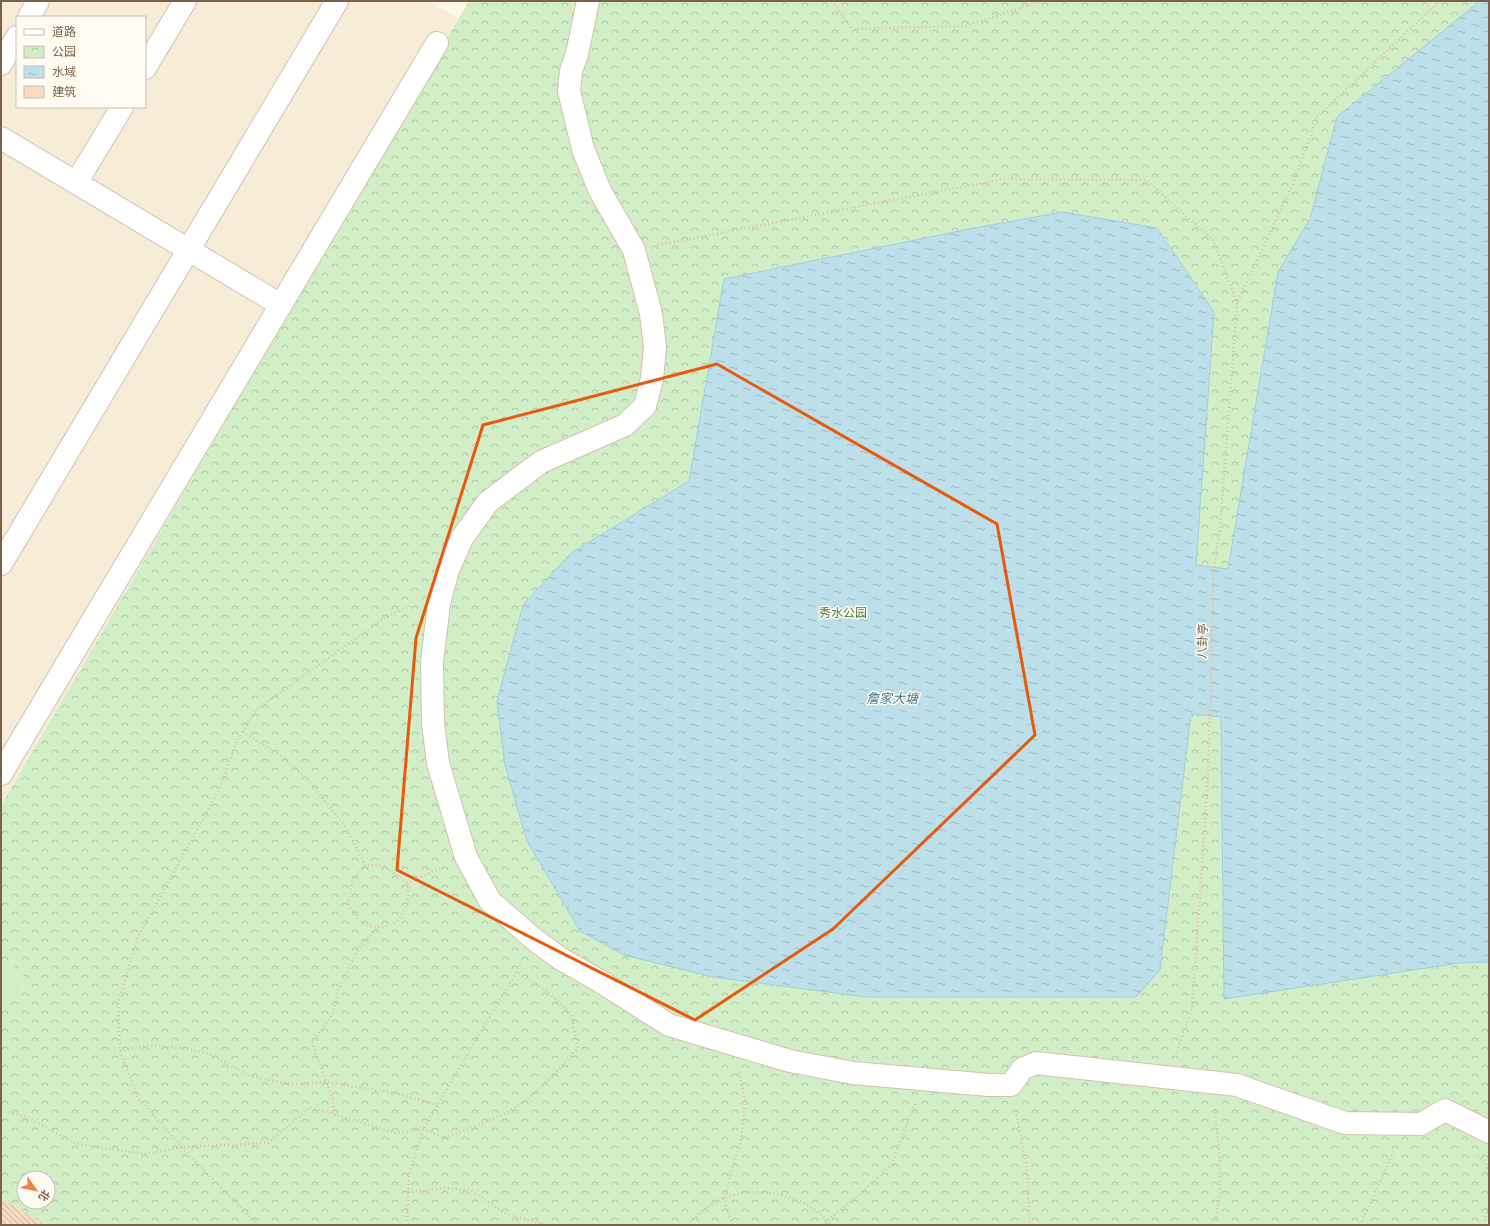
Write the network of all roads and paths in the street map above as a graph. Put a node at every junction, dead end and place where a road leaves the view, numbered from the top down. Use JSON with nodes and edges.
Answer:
{"nodes":[{"id":1,"x":38,"y":1,"type":"edge"},
{"id":2,"x":185,"y":1,"type":"edge"},
{"id":3,"x":337,"y":1,"type":"edge"},
{"id":4,"x":588,"y":1,"type":"edge"},
{"id":5,"x":832,"y":1,"type":"edge"},
{"id":6,"x":1041,"y":1,"type":"edge"},
{"id":7,"x":1440,"y":1,"type":"edge"},
{"id":8,"x":30,"y":16,"type":"edge"},
{"id":9,"x":16,"y":39,"type":"edge"},
{"id":10,"x":437,"y":43,"type":"dead end"},
{"id":11,"x":1,"y":64,"type":"edge"},
{"id":12,"x":146,"y":66,"type":"edge"},
{"id":13,"x":121,"y":108,"type":"edge"},
{"id":14,"x":1,"y":138,"type":"edge"},
{"id":15,"x":76,"y":183,"type":"junction"},
{"id":16,"x":189,"y":250,"type":"junction"},
{"id":17,"x":634,"y":250,"type":"junction"},
{"id":18,"x":1237,"y":303,"type":"junction"},
{"id":19,"x":281,"y":305,"type":"junction"},
{"id":20,"x":1,"y":564,"type":"edge"},
{"id":21,"x":442,"y":592,"type":"junction"},
{"id":22,"x":243,"y":732,"type":"junction"},
{"id":23,"x":8,"y":747,"type":"edge"},
{"id":24,"x":1,"y":774,"type":"edge"},
{"id":25,"x":466,"y":857,"type":"junction"},
{"id":26,"x":365,"y":865,"type":"junction"},
{"id":27,"x":408,"y":883,"type":"junction"},
{"id":28,"x":378,"y":928,"type":"junction"},
{"id":29,"x":536,"y":940,"type":"junction"},
{"id":30,"x":517,"y":972,"type":"junction"},
{"id":31,"x":734,"y":1046,"type":"junction"},
{"id":32,"x":120,"y":1052,"type":"junction"},
{"id":33,"x":1168,"y":1077,"type":"junction"},
{"id":34,"x":924,"y":1080,"type":"junction"},
{"id":35,"x":326,"y":1082,"type":"junction"},
{"id":36,"x":1215,"y":1082,"type":"junction"},
{"id":37,"x":1011,"y":1085,"type":"junction"},
{"id":38,"x":438,"y":1105,"type":"junction"},
{"id":39,"x":1,"y":1111,"type":"edge"},
{"id":40,"x":335,"y":1116,"type":"junction"},
{"id":41,"x":1421,"y":1124,"type":"junction"},
{"id":42,"x":424,"y":1129,"type":"junction"},
{"id":43,"x":1489,"y":1132,"type":"edge"},
{"id":44,"x":182,"y":1147,"type":"junction"},
{"id":45,"x":1474,"y":1154,"type":"dead end"},
{"id":46,"x":1488,"y":1163,"type":"edge"},
{"id":47,"x":1489,"y":1177,"type":"edge"},
{"id":48,"x":408,"y":1192,"type":"junction"},
{"id":49,"x":724,"y":1198,"type":"junction"},
{"id":50,"x":1489,"y":1202,"type":"edge"},
{"id":51,"x":827,"y":1221,"type":"junction"},
{"id":52,"x":258,"y":1225,"type":"edge"},
{"id":53,"x":407,"y":1225,"type":"edge"},
{"id":54,"x":547,"y":1225,"type":"edge"},
{"id":55,"x":687,"y":1225,"type":"edge"},
{"id":56,"x":732,"y":1225,"type":"edge"},
{"id":57,"x":822,"y":1225,"type":"edge"},
{"id":58,"x":830,"y":1225,"type":"edge"},
{"id":59,"x":1030,"y":1225,"type":"edge"},
{"id":60,"x":1215,"y":1225,"type":"edge"},
{"id":61,"x":1360,"y":1225,"type":"edge"},
{"id":62,"x":1484,"y":1225,"type":"edge"}],
"edges":[{"from":1,"to":8,"type":"lane"},
{"from":2,"to":12,"type":"lane"},
{"from":3,"to":16,"type":"lane"},
{"from":4,"to":17,"type":"lane"},
{"from":5,"to":6,"type":"path"},
{"from":7,"to":18,"type":"path"},
{"from":9,"to":11,"type":"lane"},
{"from":10,"to":19,"type":"lane"},
{"from":13,"to":15,"type":"lane"},
{"from":14,"to":15,"type":"lane"},
{"from":15,"to":16,"type":"lane"},
{"from":16,"to":19,"type":"lane"},
{"from":16,"to":20,"type":"lane"},
{"from":17,"to":18,"type":"path"},
{"from":17,"to":21,"type":"lane"},
{"from":18,"to":33,"type":"path","name":"八卦亭"},
{"from":19,"to":23,"type":"lane"},
{"from":21,"to":22,"type":"path"},
{"from":21,"to":25,"type":"lane"},
{"from":22,"to":26,"type":"path"},
{"from":22,"to":32,"type":"path"},
{"from":23,"to":24,"type":"lane"},
{"from":25,"to":27,"type":"path"},
{"from":25,"to":29,"type":"lane"},
{"from":26,"to":27,"type":"path"},
{"from":26,"to":28,"type":"path"},
{"from":27,"to":28,"type":"path"},
{"from":28,"to":35,"type":"path"},
{"from":29,"to":30,"type":"path"},
{"from":29,"to":31,"type":"lane"},
{"from":30,"to":38,"type":"path"},
{"from":30,"to":42,"type":"path"},
{"from":31,"to":34,"type":"lane"},
{"from":31,"to":49,"type":"path"},
{"from":32,"to":35,"type":"path"},
{"from":32,"to":44,"type":"path"},
{"from":33,"to":36,"type":"lane"},
{"from":33,"to":37,"type":"lane"},
{"from":34,"to":37,"type":"lane"},
{"from":34,"to":51,"type":"path"},
{"from":35,"to":38,"type":"path"},
{"from":35,"to":40,"type":"path"},
{"from":36,"to":41,"type":"lane"},
{"from":36,"to":60,"type":"path"},
{"from":37,"to":59,"type":"path"},
{"from":38,"to":42,"type":"path"},
{"from":39,"to":44,"type":"path"},
{"from":40,"to":42,"type":"path"},
{"from":40,"to":44,"type":"path"},
{"from":41,"to":43,"type":"lane"},
{"from":41,"to":61,"type":"path"},
{"from":42,"to":48,"type":"path"},
{"from":44,"to":52,"type":"path"},
{"from":45,"to":46,"type":"path"},
{"from":46,"to":47,"type":"path"},
{"from":48,"to":53,"type":"path"},
{"from":48,"to":54,"type":"path"},
{"from":49,"to":51,"type":"path"},
{"from":49,"to":55,"type":"path"},
{"from":49,"to":56,"type":"path"},
{"from":50,"to":62,"type":"path"},
{"from":51,"to":57,"type":"path"},
{"from":51,"to":58,"type":"path"}]}
